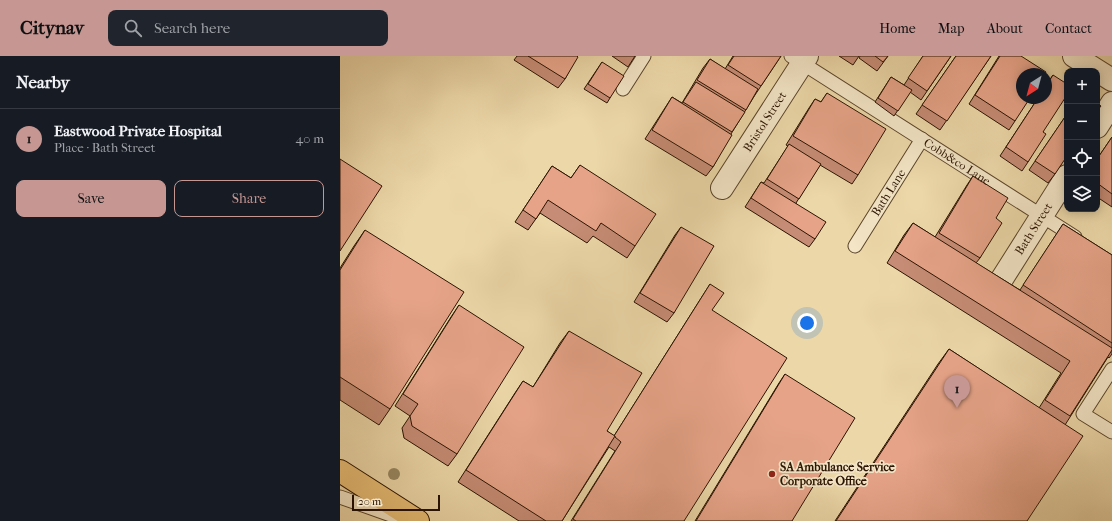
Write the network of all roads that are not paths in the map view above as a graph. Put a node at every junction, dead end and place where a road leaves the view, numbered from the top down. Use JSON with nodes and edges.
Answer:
{"nodes":[{"id":1,"x":644,"y":56,"type":"edge"},
{"id":2,"x":1074,"y":56,"type":"edge"},
{"id":3,"x":800,"y":58,"type":"edge"},
{"id":4,"x":1112,"y":80,"type":"edge"},
{"id":5,"x":623,"y":89,"type":"dead end"},
{"id":6,"x":1112,"y":103,"type":"edge"},
{"id":7,"x":1100,"y":122,"type":"edge"},
{"id":8,"x":922,"y":139,"type":"junction"},
{"id":9,"x":1064,"y":181,"type":"edge"},
{"id":10,"x":722,"y":188,"type":"dead end"},
{"id":11,"x":1042,"y":216,"type":"junction"},
{"id":12,"x":1086,"y":244,"type":"edge"},
{"id":13,"x":855,"y":246,"type":"dead end"},
{"id":14,"x":1000,"y":282,"type":"edge"},
{"id":15,"x":1112,"y":369,"type":"edge"},
{"id":16,"x":1112,"y":432,"type":"edge"},
{"id":17,"x":340,"y":471,"type":"edge"},
{"id":18,"x":340,"y":497,"type":"edge"},
{"id":19,"x":407,"y":521,"type":"edge"},
{"id":20,"x":418,"y":521,"type":"edge"}],
"edges":[{"from":1,"to":5,"type":"lane"},
{"from":2,"to":4,"type":"street"},
{"from":3,"to":8,"type":"lane","name":"Cobb&co Lane"},
{"from":3,"to":10,"type":"street","name":"Bristol Street"},
{"from":6,"to":7,"type":"street"},
{"from":8,"to":11,"type":"lane","name":"Cobb&co Lane"},
{"from":8,"to":13,"type":"lane","name":"Bath Lane"},
{"from":9,"to":11,"type":"street","name":"Bath Street"},
{"from":11,"to":12,"type":"lane","name":"Cobb&co Lane"},
{"from":11,"to":14,"type":"street","name":"Bath Street"},
{"from":15,"to":16,"type":"lane"},
{"from":17,"to":20,"type":"highway"},
{"from":18,"to":19,"type":"lane"}]}
